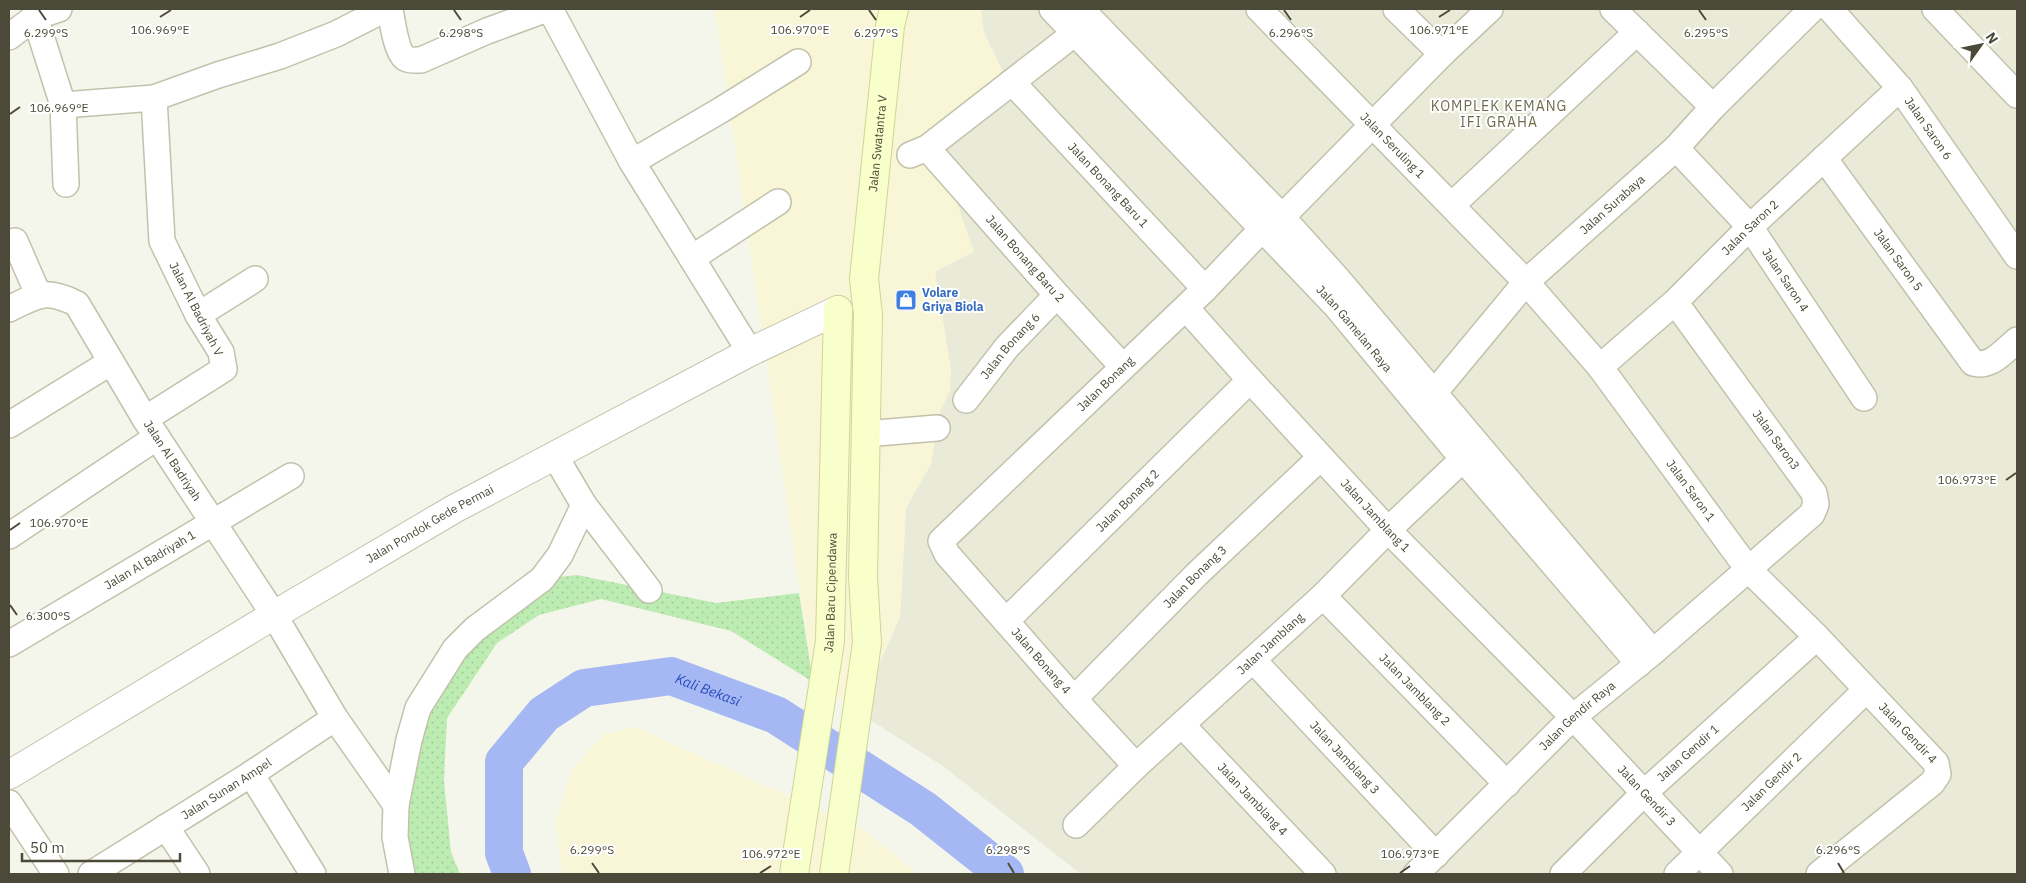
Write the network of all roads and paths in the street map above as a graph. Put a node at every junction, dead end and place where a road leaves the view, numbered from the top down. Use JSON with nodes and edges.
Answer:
{"nodes":[{"id":1,"x":59,"y":9,"type":"edge"},
{"id":2,"x":385,"y":9,"type":"edge"},
{"id":3,"x":390,"y":9,"type":"edge"},
{"id":4,"x":548,"y":9,"type":"edge"},
{"id":5,"x":894,"y":9,"type":"edge"},
{"id":6,"x":1052,"y":9,"type":"edge"},
{"id":7,"x":1259,"y":9,"type":"edge"},
{"id":8,"x":1396,"y":9,"type":"edge"},
{"id":9,"x":1490,"y":9,"type":"edge"},
{"id":10,"x":1614,"y":9,"type":"edge"},
{"id":11,"x":1812,"y":9,"type":"edge"},
{"id":12,"x":1830,"y":9,"type":"edge"},
{"id":13,"x":1935,"y":9,"type":"edge"},
{"id":14,"x":35,"y":17,"type":"junction"},
{"id":15,"x":1083,"y":20,"type":"edge"},
{"id":16,"x":1637,"y":32,"type":"junction"},
{"id":17,"x":9,"y":37,"type":"edge"},
{"id":18,"x":1442,"y":54,"type":"junction"},
{"id":19,"x":798,"y":62,"type":"dead end"},
{"id":20,"x":1012,"y":82,"type":"junction"},
{"id":21,"x":1900,"y":88,"type":"junction"},
{"id":22,"x":2017,"y":95,"type":"edge"},
{"id":23,"x":154,"y":98,"type":"junction"},
{"id":24,"x":62,"y":105,"type":"junction"},
{"id":25,"x":1713,"y":107,"type":"junction"},
{"id":26,"x":1373,"y":125,"type":"junction"},
{"id":27,"x":1676,"y":148,"type":"junction"},
{"id":28,"x":1824,"y":158,"type":"junction"},
{"id":29,"x":632,"y":162,"type":"junction"},
{"id":30,"x":66,"y":184,"type":"dead end"},
{"id":31,"x":778,"y":202,"type":"dead end"},
{"id":32,"x":1452,"y":205,"type":"junction"},
{"id":33,"x":1272,"y":223,"type":"junction"},
{"id":34,"x":1750,"y":227,"type":"junction"},
{"id":35,"x":15,"y":241,"type":"dead end"},
{"id":36,"x":2017,"y":256,"type":"edge"},
{"id":37,"x":692,"y":258,"type":"junction"},
{"id":38,"x":255,"y":279,"type":"dead end"},
{"id":39,"x":864,"y":279,"type":"junction"},
{"id":40,"x":1526,"y":282,"type":"junction"},
{"id":41,"x":1205,"y":290,"type":"junction"},
{"id":42,"x":38,"y":294,"type":"junction"},
{"id":43,"x":1057,"y":295,"type":"junction"},
{"id":44,"x":1675,"y":302,"type":"junction"},
{"id":45,"x":1186,"y":308,"type":"junction"},
{"id":46,"x":9,"y":310,"type":"edge"},
{"id":47,"x":838,"y":310,"type":"junction"},
{"id":48,"x":198,"y":315,"type":"junction"},
{"id":49,"x":868,"y":315,"type":"junction"},
{"id":50,"x":2017,"y":340,"type":"edge"},
{"id":51,"x":750,"y":352,"type":"junction"},
{"id":52,"x":111,"y":362,"type":"junction"},
{"id":53,"x":1123,"y":367,"type":"junction"},
{"id":54,"x":1600,"y":367,"type":"junction"},
{"id":55,"x":1250,"y":380,"type":"junction"},
{"id":56,"x":1864,"y":398,"type":"dead end"},
{"id":57,"x":966,"y":400,"type":"dead end"},
{"id":58,"x":1426,"y":400,"type":"junction"},
{"id":59,"x":9,"y":426,"type":"edge"},
{"id":60,"x":151,"y":428,"type":"junction"},
{"id":61,"x":937,"y":428,"type":"dead end"},
{"id":62,"x":865,"y":434,"type":"junction"},
{"id":63,"x":1460,"y":445,"type":"junction"},
{"id":64,"x":555,"y":456,"type":"junction"},
{"id":65,"x":1320,"y":458,"type":"junction"},
{"id":66,"x":291,"y":476,"type":"dead end"},
{"id":67,"x":584,"y":505,"type":"junction"},
{"id":68,"x":213,"y":522,"type":"junction"},
{"id":69,"x":1388,"y":530,"type":"junction"},
{"id":70,"x":9,"y":536,"type":"edge"},
{"id":71,"x":947,"y":554,"type":"joint"},
{"id":72,"x":1748,"y":569,"type":"junction"},
{"id":73,"x":830,"y":577,"type":"junction"},
{"id":74,"x":863,"y":577,"type":"junction"},
{"id":75,"x":649,"y":590,"type":"dead end"},
{"id":76,"x":1323,"y":596,"type":"junction"},
{"id":77,"x":274,"y":614,"type":"junction"},
{"id":78,"x":1006,"y":621,"type":"junction"},
{"id":79,"x":12,"y":634,"type":"edge"},
{"id":80,"x":1817,"y":637,"type":"junction"},
{"id":81,"x":1646,"y":658,"type":"junction"},
{"id":82,"x":1253,"y":660,"type":"junction"},
{"id":83,"x":1866,"y":690,"type":"junction"},
{"id":84,"x":1074,"y":699,"type":"junction"},
{"id":85,"x":1573,"y":717,"type":"junction"},
{"id":86,"x":335,"y":718,"type":"junction"},
{"id":87,"x":1183,"y":726,"type":"junction"},
{"id":88,"x":1136,"y":766,"type":"junction"},
{"id":89,"x":251,"y":774,"type":"junction"},
{"id":90,"x":9,"y":775,"type":"edge"},
{"id":91,"x":1507,"y":784,"type":"junction"},
{"id":92,"x":1644,"y":793,"type":"junction"},
{"id":93,"x":9,"y":803,"type":"edge"},
{"id":94,"x":396,"y":805,"type":"junction"},
{"id":95,"x":1076,"y":825,"type":"dead end"},
{"id":96,"x":166,"y":827,"type":"junction"},
{"id":97,"x":1699,"y":853,"type":"junction"},
{"id":98,"x":1436,"y":856,"type":"junction"},
{"id":99,"x":56,"y":874,"type":"edge"},
{"id":100,"x":91,"y":874,"type":"edge"},
{"id":101,"x":197,"y":874,"type":"edge"},
{"id":102,"x":314,"y":874,"type":"edge"},
{"id":103,"x":402,"y":874,"type":"edge"},
{"id":104,"x":794,"y":874,"type":"edge"},
{"id":105,"x":834,"y":874,"type":"edge"},
{"id":106,"x":1323,"y":874,"type":"edge"},
{"id":107,"x":1416,"y":874,"type":"edge"},
{"id":108,"x":1563,"y":874,"type":"edge"},
{"id":109,"x":1677,"y":874,"type":"edge"},
{"id":110,"x":1720,"y":874,"type":"edge"},
{"id":111,"x":1819,"y":874,"type":"edge"}],
"edges":[{"from":1,"to":14,"type":"street"},
{"from":2,"to":23,"type":"street"},
{"from":3,"to":4,"type":"street"},
{"from":4,"to":29,"type":"street"},
{"from":5,"to":39,"type":"main road","name":"Jalan Swatantra V"},
{"from":6,"to":15,"type":"street","name":"Jalan Gamelan Raya"},
{"from":7,"to":26,"type":"street","name":"Jalan Seruling 1"},
{"from":8,"to":18,"type":"street"},
{"from":9,"to":18,"type":"street","name":"Jalan Bonang"},
{"from":10,"to":16,"type":"street"},
{"from":11,"to":25,"type":"street","name":"Jalan Surabaya"},
{"from":12,"to":21,"type":"street","name":"Jalan Saron 6"},
{"from":13,"to":22,"type":"street"},
{"from":14,"to":17,"type":"street"},
{"from":14,"to":24,"type":"street"},
{"from":15,"to":20,"type":"street"},
{"from":15,"to":33,"type":"street","name":"Jalan Gamelan Raya"},
{"from":16,"to":25,"type":"street"},
{"from":16,"to":32,"type":"street"},
{"from":18,"to":26,"type":"street","name":"Jalan Bonang"},
{"from":19,"to":29,"type":"street"},
{"from":20,"to":41,"type":"street","name":"Jalan Bonang Baru 1"},
{"from":20,"to":43,"type":"street","name":"Jalan Bonang Baru 2"},
{"from":21,"to":28,"type":"street","name":"Jalan Saron 2"},
{"from":21,"to":36,"type":"street","name":"Jalan Saron 6"},
{"from":23,"to":24,"type":"street"},
{"from":23,"to":48,"type":"street","name":"Jalan Al Badriyah V"},
{"from":24,"to":30,"type":"street"},
{"from":25,"to":27,"type":"street","name":"Jalan Surabaya"},
{"from":26,"to":32,"type":"street","name":"Jalan Seruling 1"},
{"from":26,"to":33,"type":"street","name":"Jalan Bonang"},
{"from":27,"to":34,"type":"street","name":"Jalan Saron 4"},
{"from":27,"to":40,"type":"street","name":"Jalan Surabaya"},
{"from":28,"to":34,"type":"street","name":"Jalan Saron 2"},
{"from":28,"to":50,"type":"street","name":"Jalan Saron 5"},
{"from":29,"to":37,"type":"street"},
{"from":31,"to":37,"type":"street"},
{"from":32,"to":40,"type":"street","name":"Jalan Seruling 1"},
{"from":33,"to":41,"type":"street","name":"Jalan Bonang"},
{"from":33,"to":58,"type":"street","name":"Jalan Gamelan Raya"},
{"from":34,"to":44,"type":"street","name":"Jalan Saron 2"},
{"from":34,"to":56,"type":"street","name":"Jalan Saron 4"},
{"from":35,"to":42,"type":"street"},
{"from":37,"to":51,"type":"street"},
{"from":38,"to":48,"type":"street"},
{"from":39,"to":47,"type":"main road"},
{"from":39,"to":49,"type":"main road","name":"Jalan Swatantra V"},
{"from":40,"to":54,"type":"street","name":"Jalan Saron 1"},
{"from":40,"to":58,"type":"street","name":"Jalan Surabaya"},
{"from":41,"to":45,"type":"street","name":"Jalan Bonang"},
{"from":42,"to":46,"type":"street"},
{"from":42,"to":52,"type":"street","name":"Jalan Al Badriyah"},
{"from":43,"to":53,"type":"street","name":"Jalan Bonang Baru 2"},
{"from":43,"to":57,"type":"street","name":"Jalan Bonang 6"},
{"from":44,"to":54,"type":"street","name":"Jalan Saron 2"},
{"from":44,"to":72,"type":"street","name":"Jalan Saron3"},
{"from":45,"to":53,"type":"street","name":"Jalan Bonang"},
{"from":45,"to":55,"type":"street","name":"Jalan Jamblang 1"},
{"from":47,"to":49,"type":"main road"},
{"from":47,"to":51,"type":"street","name":"Jalan Pondok Gede Permai"},
{"from":47,"to":73,"type":"main road","name":"Jalan Baru Cipendawa"},
{"from":48,"to":60,"type":"street","name":"Jalan Al Badriyah V"},
{"from":49,"to":62,"type":"main road"},
{"from":51,"to":64,"type":"street","name":"Jalan Pondok Gede Permai"},
{"from":52,"to":59,"type":"street"},
{"from":52,"to":60,"type":"street","name":"Jalan Al Badriyah"},
{"from":53,"to":71,"type":"street","name":"Jalan Bonang"},
{"from":54,"to":72,"type":"street","name":"Jalan Saron 1"},
{"from":55,"to":65,"type":"street","name":"Jalan Jamblang 1"},
{"from":55,"to":78,"type":"street","name":"Jalan Bonang 2"},
{"from":58,"to":63,"type":"street","name":"Jalan Gamelan Raya"},
{"from":60,"to":68,"type":"street","name":"Jalan Al Badriyah"},
{"from":60,"to":70,"type":"street"},
{"from":61,"to":62,"type":"street"},
{"from":62,"to":74,"type":"main road"},
{"from":63,"to":69,"type":"street","name":"Jalan Jamblang"},
{"from":63,"to":81,"type":"street","name":"Jalan Gamelan Raya"},
{"from":64,"to":67,"type":"street"},
{"from":64,"to":77,"type":"street","name":"Jalan Pondok Gede Permai"},
{"from":65,"to":69,"type":"street","name":"Jalan Jamblang 1"},
{"from":65,"to":84,"type":"street","name":"Jalan Bonang 3"},
{"from":66,"to":68,"type":"street","name":"Jalan Al Badriyah 1"},
{"from":67,"to":75,"type":"street"},
{"from":67,"to":94,"type":"street"},
{"from":68,"to":77,"type":"street","name":"Jalan Al Badriyah"},
{"from":68,"to":79,"type":"street","name":"Jalan Al Badriyah 1"},
{"from":69,"to":76,"type":"street","name":"Jalan Jamblang"},
{"from":69,"to":85,"type":"street","name":"Jalan Jamblang 1"},
{"from":71,"to":78,"type":"street","name":"Jalan Bonang 4"},
{"from":72,"to":80,"type":"street","name":"Jalan Saron 1"},
{"from":72,"to":81,"type":"street","name":"Jalan Gendir Raya"},
{"from":73,"to":74,"type":"main road"},
{"from":73,"to":104,"type":"main road","name":"Jalan Baru Cipendawa"},
{"from":74,"to":105,"type":"main road"},
{"from":76,"to":82,"type":"street","name":"Jalan Jamblang"},
{"from":76,"to":91,"type":"street","name":"Jalan Jamblang 2"},
{"from":77,"to":86,"type":"street","name":"Jalan Al Badriyah"},
{"from":77,"to":90,"type":"street","name":"Jalan Pondok Gede Permai"},
{"from":78,"to":84,"type":"street","name":"Jalan Bonang 4"},
{"from":80,"to":83,"type":"street","name":"Jalan Saron 1"},
{"from":80,"to":92,"type":"street","name":"Jalan Gendir 1"},
{"from":81,"to":85,"type":"street","name":"Jalan Gendir Raya"},
{"from":82,"to":87,"type":"street","name":"Jalan Jamblang"},
{"from":82,"to":98,"type":"street","name":"Jalan Jamblang 3"},
{"from":83,"to":97,"type":"street","name":"Jalan Gendir 2"},
{"from":83,"to":111,"type":"street","name":"Jalan Gendir 4"},
{"from":84,"to":88,"type":"street","name":"Jalan Bonang 4"},
{"from":85,"to":91,"type":"street","name":"Jalan Gendir Raya"},
{"from":85,"to":92,"type":"street","name":"Jalan Gendir 3"},
{"from":86,"to":89,"type":"street","name":"Jalan Sunan Ampel"},
{"from":86,"to":94,"type":"street","name":"Jalan Al Badriyah"},
{"from":87,"to":88,"type":"street","name":"Jalan Jamblang"},
{"from":87,"to":106,"type":"street","name":"Jalan Jamblang 4"},
{"from":88,"to":95,"type":"street","name":"Jalan Jamblang"},
{"from":89,"to":96,"type":"street","name":"Jalan Sunan Ampel"},
{"from":89,"to":102,"type":"street"},
{"from":91,"to":98,"type":"street","name":"Jalan Gendir Raya"},
{"from":92,"to":97,"type":"street","name":"Jalan Gendir 3"},
{"from":92,"to":108,"type":"street","name":"Jalan Gendir 1"},
{"from":93,"to":99,"type":"street"},
{"from":94,"to":103,"type":"street"},
{"from":96,"to":100,"type":"street","name":"Jalan Sunan Ampel"},
{"from":96,"to":101,"type":"street"},
{"from":97,"to":109,"type":"street","name":"Jalan Gendir 2"},
{"from":97,"to":110,"type":"street","name":"Jalan Gendir 3"},
{"from":98,"to":107,"type":"street","name":"Jalan Gendir Raya"}]}
